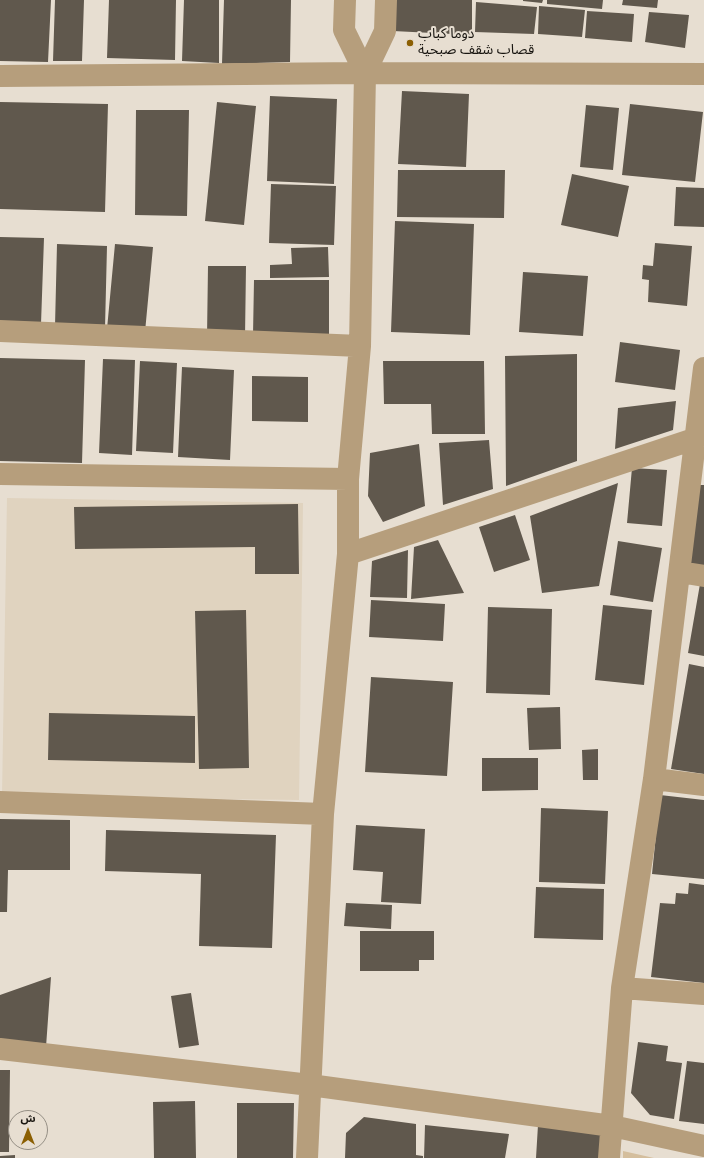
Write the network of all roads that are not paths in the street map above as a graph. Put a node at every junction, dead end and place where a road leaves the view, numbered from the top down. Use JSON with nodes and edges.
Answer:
{"nodes":[{"id":1,"x":344,"y":0,"type":"edge"},
{"id":2,"x":386,"y":0,"type":"edge"},
{"id":3,"x":366,"y":73,"type":"junction"},
{"id":4,"x":704,"y":74,"type":"edge"},
{"id":5,"x":0,"y":76,"type":"edge"},
{"id":6,"x":0,"y":331,"type":"edge"},
{"id":7,"x":360,"y":346,"type":"junction"},
{"id":8,"x":704,"y":368,"type":"edge"},
{"id":9,"x":702,"y":394,"type":"edge"},
{"id":10,"x":697,"y":438,"type":"junction"},
{"id":11,"x":0,"y":474,"type":"edge"},
{"id":12,"x":348,"y":480,"type":"junction"},
{"id":13,"x":348,"y":554,"type":"junction"},
{"id":14,"x":680,"y":572,"type":"junction"},
{"id":15,"x":704,"y":576,"type":"edge"},
{"id":16,"x":654,"y":779,"type":"junction"},
{"id":17,"x":704,"y":785,"type":"edge"},
{"id":18,"x":0,"y":802,"type":"edge"},
{"id":19,"x":323,"y":814,"type":"junction"},
{"id":20,"x":622,"y":988,"type":"junction"},
{"id":21,"x":704,"y":994,"type":"edge"},
{"id":22,"x":0,"y":1049,"type":"edge"},
{"id":23,"x":310,"y":1085,"type":"junction"},
{"id":24,"x":612,"y":1126,"type":"junction"},
{"id":25,"x":704,"y":1146,"type":"edge"},
{"id":26,"x":306,"y":1158,"type":"edge"},
{"id":27,"x":609,"y":1158,"type":"edge"}],
"edges":[{"from":1,"to":3,"type":"street"},
{"from":2,"to":3,"type":"street"},
{"from":3,"to":4,"type":"street"},
{"from":3,"to":5,"type":"street"},
{"from":3,"to":7,"type":"street"},
{"from":6,"to":7,"type":"street"},
{"from":7,"to":12,"type":"street"},
{"from":8,"to":9,"type":"street"},
{"from":9,"to":10,"type":"street"},
{"from":10,"to":13,"type":"street"},
{"from":10,"to":14,"type":"street"},
{"from":11,"to":12,"type":"street"},
{"from":12,"to":13,"type":"street"},
{"from":13,"to":19,"type":"street"},
{"from":14,"to":15,"type":"street"},
{"from":14,"to":16,"type":"street"},
{"from":16,"to":17,"type":"street"},
{"from":16,"to":20,"type":"street"},
{"from":18,"to":19,"type":"street"},
{"from":19,"to":23,"type":"street"},
{"from":20,"to":21,"type":"street"},
{"from":20,"to":24,"type":"street"},
{"from":22,"to":23,"type":"street"},
{"from":23,"to":24,"type":"street"},
{"from":23,"to":26,"type":"street"},
{"from":24,"to":25,"type":"street"},
{"from":24,"to":27,"type":"street"}]}
